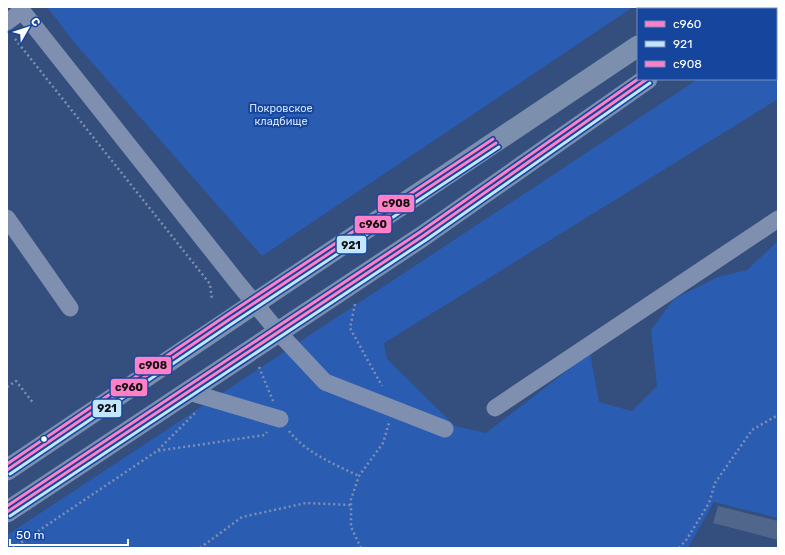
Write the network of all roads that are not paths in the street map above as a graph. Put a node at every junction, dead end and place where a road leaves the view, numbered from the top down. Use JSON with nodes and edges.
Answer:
{"nodes":[{"id":1,"x":20,"y":9,"type":"edge"},
{"id":2,"x":7,"y":22,"type":"edge"},
{"id":3,"x":637,"y":47,"type":"edge"},
{"id":4,"x":646,"y":80,"type":"edge"},
{"id":5,"x":7,"y":218,"type":"edge"},
{"id":6,"x":778,"y":219,"type":"edge"},
{"id":7,"x":254,"y":303,"type":"junction"},
{"id":8,"x":70,"y":308,"type":"dead end"},
{"id":9,"x":279,"y":333,"type":"junction"},
{"id":10,"x":189,"y":392,"type":"junction"},
{"id":11,"x":495,"y":408,"type":"dead end"},
{"id":12,"x":280,"y":419,"type":"road end"},
{"id":13,"x":445,"y":429,"type":"dead end"},
{"id":14,"x":7,"y":470,"type":"edge"},
{"id":15,"x":7,"y":512,"type":"edge"}],
"edges":[{"from":1,"to":2,"type":"street"},
{"from":1,"to":7,"type":"street"},
{"from":3,"to":7,"type":"main road"},
{"from":4,"to":9,"type":"main road"},
{"from":5,"to":8,"type":"street"},
{"from":6,"to":11,"type":"street"},
{"from":7,"to":9,"type":"street"},
{"from":7,"to":14,"type":"main road"},
{"from":9,"to":10,"type":"main road"},
{"from":9,"to":13,"type":"street"},
{"from":10,"to":12,"type":"street"},
{"from":10,"to":15,"type":"main road"}]}
